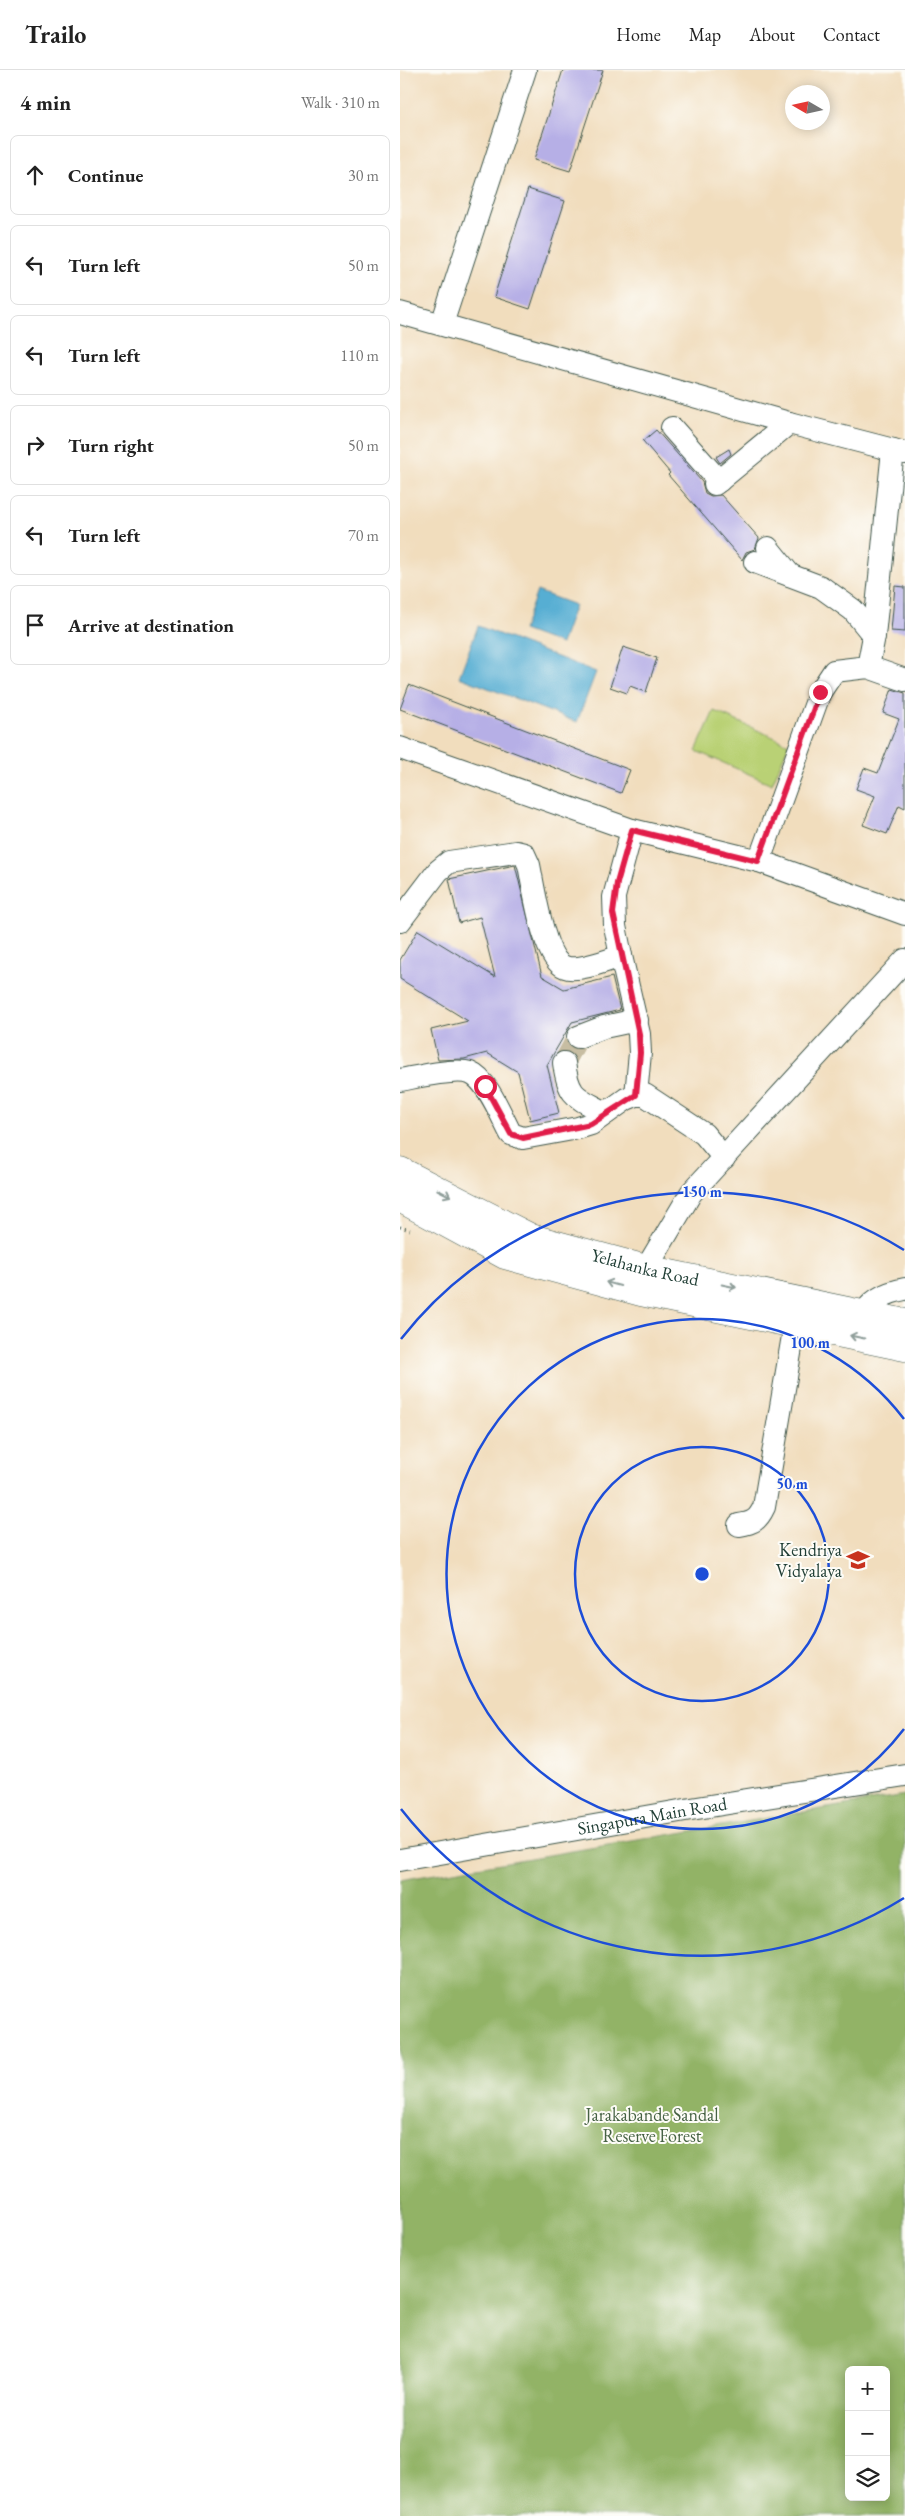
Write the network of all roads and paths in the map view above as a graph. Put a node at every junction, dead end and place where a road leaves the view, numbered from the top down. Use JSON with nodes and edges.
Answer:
{"nodes":[{"id":1,"x":525,"y":70,"type":"edge"},
{"id":2,"x":400,"y":313,"type":"edge"},
{"id":3,"x":442,"y":324,"type":"junction"},
{"id":4,"x":789,"y":423,"type":"junction"},
{"id":5,"x":672,"y":428,"type":"dead end"},
{"id":6,"x":899,"y":452,"type":"edge"},
{"id":7,"x":761,"y":555,"type":"dead end"},
{"id":8,"x":874,"y":636,"type":"junction"},
{"id":9,"x":868,"y":667,"type":"junction"},
{"id":10,"x":905,"y":680,"type":"edge"},
{"id":11,"x":400,"y":748,"type":"edge"},
{"id":12,"x":632,"y":830,"type":"junction"},
{"id":13,"x":758,"y":861,"type":"junction"},
{"id":14,"x":905,"y":914,"type":"edge"},
{"id":15,"x":400,"y":921,"type":"edge"},
{"id":16,"x":621,"y":956,"type":"junction"},
{"id":17,"x":905,"y":960,"type":"edge"},
{"id":18,"x":637,"y":1020,"type":"junction"},
{"id":19,"x":578,"y":1036,"type":"tunnel mouth"},
{"id":20,"x":564,"y":1063,"type":"tunnel mouth"},
{"id":21,"x":400,"y":1080,"type":"edge"},
{"id":22,"x":636,"y":1095,"type":"junction"},
{"id":23,"x":606,"y":1113,"type":"junction"},
{"id":24,"x":724,"y":1158,"type":"junction"},
{"id":25,"x":400,"y":1171,"type":"edge"},
{"id":26,"x":400,"y":1198,"type":"edge"},
{"id":27,"x":644,"y":1280,"type":"junction"},
{"id":28,"x":905,"y":1289,"type":"edge"},
{"id":29,"x":864,"y":1315,"type":"junction"},
{"id":30,"x":795,"y":1324,"type":"junction"},
{"id":31,"x":904,"y":1343,"type":"edge"},
{"id":32,"x":739,"y":1525,"type":"dead end"},
{"id":33,"x":905,"y":1776,"type":"edge"},
{"id":34,"x":400,"y":1860,"type":"edge"}],
"edges":[{"from":1,"to":3,"type":"street"},
{"from":2,"to":3,"type":"street"},
{"from":3,"to":4,"type":"street"},
{"from":4,"to":5,"type":"street"},
{"from":4,"to":6,"type":"street"},
{"from":6,"to":8,"type":"street"},
{"from":7,"to":8,"type":"street"},
{"from":8,"to":9,"type":"street"},
{"from":9,"to":10,"type":"street"},
{"from":9,"to":13,"type":"street"},
{"from":11,"to":12,"type":"street"},
{"from":12,"to":13,"type":"street"},
{"from":12,"to":16,"type":"street"},
{"from":13,"to":14,"type":"street"},
{"from":15,"to":16,"type":"street"},
{"from":16,"to":18,"type":"street"},
{"from":17,"to":24,"type":"street"},
{"from":18,"to":19,"type":"street"},
{"from":18,"to":22,"type":"street"},
{"from":20,"to":23,"type":"street"},
{"from":21,"to":23,"type":"street"},
{"from":22,"to":23,"type":"street"},
{"from":22,"to":24,"type":"street"},
{"from":24,"to":27,"type":"street"},
{"from":25,"to":27,"type":"main road","name":"Yelahanka Road","one_way":true},
{"from":27,"to":26,"type":"main road","name":"Yelahanka Road","one_way":true},
{"from":27,"to":29,"type":"main road","name":"Yelahanka Road","one_way":true},
{"from":27,"to":30,"type":"main road","name":"Yelahanka Road"},
{"from":28,"to":29,"type":"street"},
{"from":29,"to":31,"type":"main road","name":"Yelahanka Road"},
{"from":31,"to":30,"type":"main road","name":"Yelahanka Road","one_way":true},
{"from":30,"to":32,"type":"street"},
{"from":33,"to":34,"type":"street","name":"Singapura Main Road"}]}
